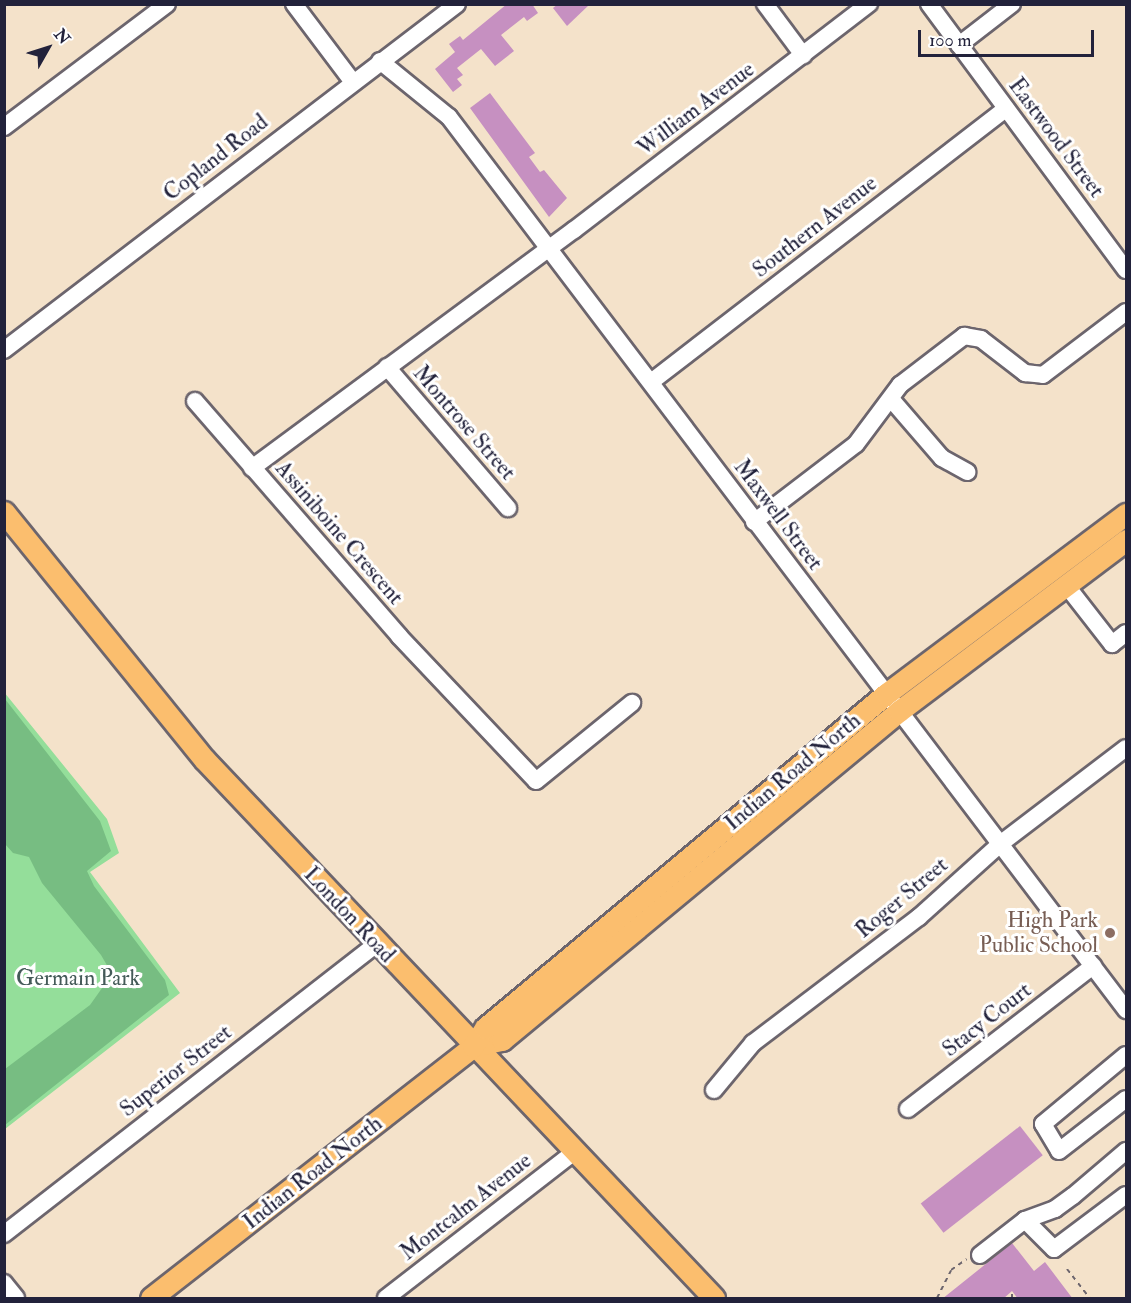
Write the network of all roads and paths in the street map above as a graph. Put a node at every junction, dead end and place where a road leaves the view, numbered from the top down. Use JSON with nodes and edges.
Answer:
{"nodes":[{"id":1,"x":167,"y":4,"type":"edge"},
{"id":2,"x":294,"y":4,"type":"edge"},
{"id":3,"x":457,"y":4,"type":"edge"},
{"id":4,"x":765,"y":4,"type":"edge"},
{"id":5,"x":869,"y":4,"type":"edge"},
{"id":6,"x":929,"y":4,"type":"edge"},
{"id":7,"x":1012,"y":4,"type":"edge"},
{"id":8,"x":959,"y":45,"type":"junction"},
{"id":9,"x":803,"y":55,"type":"junction"},
{"id":10,"x":380,"y":61,"type":"junction"},
{"id":11,"x":352,"y":81,"type":"junction"},
{"id":12,"x":1006,"y":109,"type":"junction"},
{"id":13,"x":4,"y":127,"type":"edge"},
{"id":14,"x":550,"y":247,"type":"junction"},
{"id":15,"x":1126,"y":270,"type":"edge"},
{"id":16,"x":1126,"y":312,"type":"edge"},
{"id":17,"x":4,"y":350,"type":"edge"},
{"id":18,"x":387,"y":367,"type":"junction"},
{"id":19,"x":651,"y":382,"type":"junction"},
{"id":20,"x":891,"y":399,"type":"junction"},
{"id":21,"x":195,"y":400,"type":"dead end"},
{"id":22,"x":252,"y":468,"type":"junction"},
{"id":23,"x":967,"y":472,"type":"dead end"},
{"id":24,"x":508,"y":508,"type":"dead end"},
{"id":25,"x":4,"y":512,"type":"edge"},
{"id":26,"x":1126,"y":514,"type":"edge"},
{"id":27,"x":754,"y":522,"type":"junction"},
{"id":28,"x":1126,"y":540,"type":"edge"},
{"id":29,"x":1066,"y":585,"type":"junction"},
{"id":30,"x":1126,"y":633,"type":"edge"},
{"id":31,"x":632,"y":703,"type":"dead end"},
{"id":32,"x":893,"y":703,"type":"junction"},
{"id":33,"x":1126,"y":748,"type":"edge"},
{"id":34,"x":1000,"y":844,"type":"junction"},
{"id":35,"x":376,"y":944,"type":"junction"},
{"id":36,"x":1093,"y":966,"type":"junction"},
{"id":37,"x":1126,"y":1010,"type":"edge"},
{"id":38,"x":473,"y":1046,"type":"junction"},
{"id":39,"x":1126,"y":1055,"type":"edge"},
{"id":40,"x":714,"y":1090,"type":"dead end"},
{"id":41,"x":1126,"y":1099,"type":"edge"},
{"id":42,"x":908,"y":1109,"type":"dead end"},
{"id":43,"x":1126,"y":1151,"type":"edge"},
{"id":44,"x":574,"y":1152,"type":"junction"},
{"id":45,"x":1126,"y":1196,"type":"edge"},
{"id":46,"x":1025,"y":1220,"type":"junction"},
{"id":47,"x":4,"y":1234,"type":"edge"},
{"id":48,"x":974,"y":1257,"type":"joint"},
{"id":49,"x":1067,"y":1269,"type":"dead end"},
{"id":50,"x":4,"y":1283,"type":"edge"},
{"id":51,"x":1012,"y":1291,"type":"dead end"},
{"id":52,"x":387,"y":1298,"type":"edge"},
{"id":53,"x":16,"y":1299,"type":"edge"},
{"id":54,"x":151,"y":1299,"type":"edge"},
{"id":55,"x":714,"y":1299,"type":"edge"},
{"id":56,"x":937,"y":1299,"type":"edge"},
{"id":57,"x":1012,"y":1299,"type":"edge"},
{"id":58,"x":1090,"y":1299,"type":"edge"}],
"edges":[{"from":1,"to":13,"type":"street"},
{"from":2,"to":11,"type":"street"},
{"from":3,"to":10,"type":"street","name":"Copland Road"},
{"from":4,"to":9,"type":"street"},
{"from":5,"to":9,"type":"street","name":"William Avenue"},
{"from":6,"to":8,"type":"street","name":"Eastwood Street"},
{"from":7,"to":8,"type":"street"},
{"from":8,"to":12,"type":"street","name":"Eastwood Street"},
{"from":9,"to":14,"type":"street","name":"William Avenue"},
{"from":10,"to":11,"type":"street","name":"Copland Road"},
{"from":10,"to":14,"type":"street","name":"Maxwell Street"},
{"from":11,"to":17,"type":"street","name":"Copland Road"},
{"from":12,"to":15,"type":"street","name":"Eastwood Street"},
{"from":12,"to":19,"type":"street","name":"Southern Avenue"},
{"from":14,"to":18,"type":"street","name":"Assiniboine Crescent"},
{"from":14,"to":19,"type":"street","name":"Maxwell Street"},
{"from":16,"to":20,"type":"street"},
{"from":18,"to":22,"type":"street","name":"Assiniboine Crescent"},
{"from":18,"to":24,"type":"street","name":"Montrose Street"},
{"from":19,"to":27,"type":"street","name":"Maxwell Street"},
{"from":20,"to":23,"type":"street"},
{"from":20,"to":27,"type":"street"},
{"from":21,"to":22,"type":"street"},
{"from":22,"to":31,"type":"street","name":"Assiniboine Crescent"},
{"from":25,"to":35,"type":"main road","name":"London Road"},
{"from":26,"to":32,"type":"main road","name":"Indian Road North"},
{"from":27,"to":32,"type":"street","name":"Maxwell Street"},
{"from":28,"to":29,"type":"main road","name":"Indian Road North"},
{"from":29,"to":30,"type":"street"},
{"from":29,"to":32,"type":"main road","name":"Indian Road North"},
{"from":32,"to":34,"type":"street","name":"Maxwell Street"},
{"from":32,"to":38,"type":"main road","name":"Indian Road North"},
{"from":33,"to":34,"type":"street","name":"Roger Street"},
{"from":34,"to":36,"type":"street","name":"Maxwell Street"},
{"from":34,"to":40,"type":"street","name":"Roger Street"},
{"from":35,"to":38,"type":"main road","name":"London Road"},
{"from":35,"to":47,"type":"street","name":"Superior Street"},
{"from":36,"to":37,"type":"street","name":"Maxwell Street"},
{"from":36,"to":42,"type":"street","name":"Stacy Court"},
{"from":38,"to":44,"type":"main road","name":"London Road"},
{"from":38,"to":54,"type":"main road","name":"Indian Road North"},
{"from":39,"to":41,"type":"street"},
{"from":43,"to":46,"type":"street"},
{"from":44,"to":52,"type":"street","name":"Montcalm Avenue"},
{"from":44,"to":55,"type":"main road","name":"London Road"},
{"from":45,"to":46,"type":"street"},
{"from":46,"to":48,"type":"street"},
{"from":48,"to":56,"type":"path"},
{"from":49,"to":58,"type":"path"},
{"from":50,"to":53,"type":"street"},
{"from":51,"to":57,"type":"path"}]}
